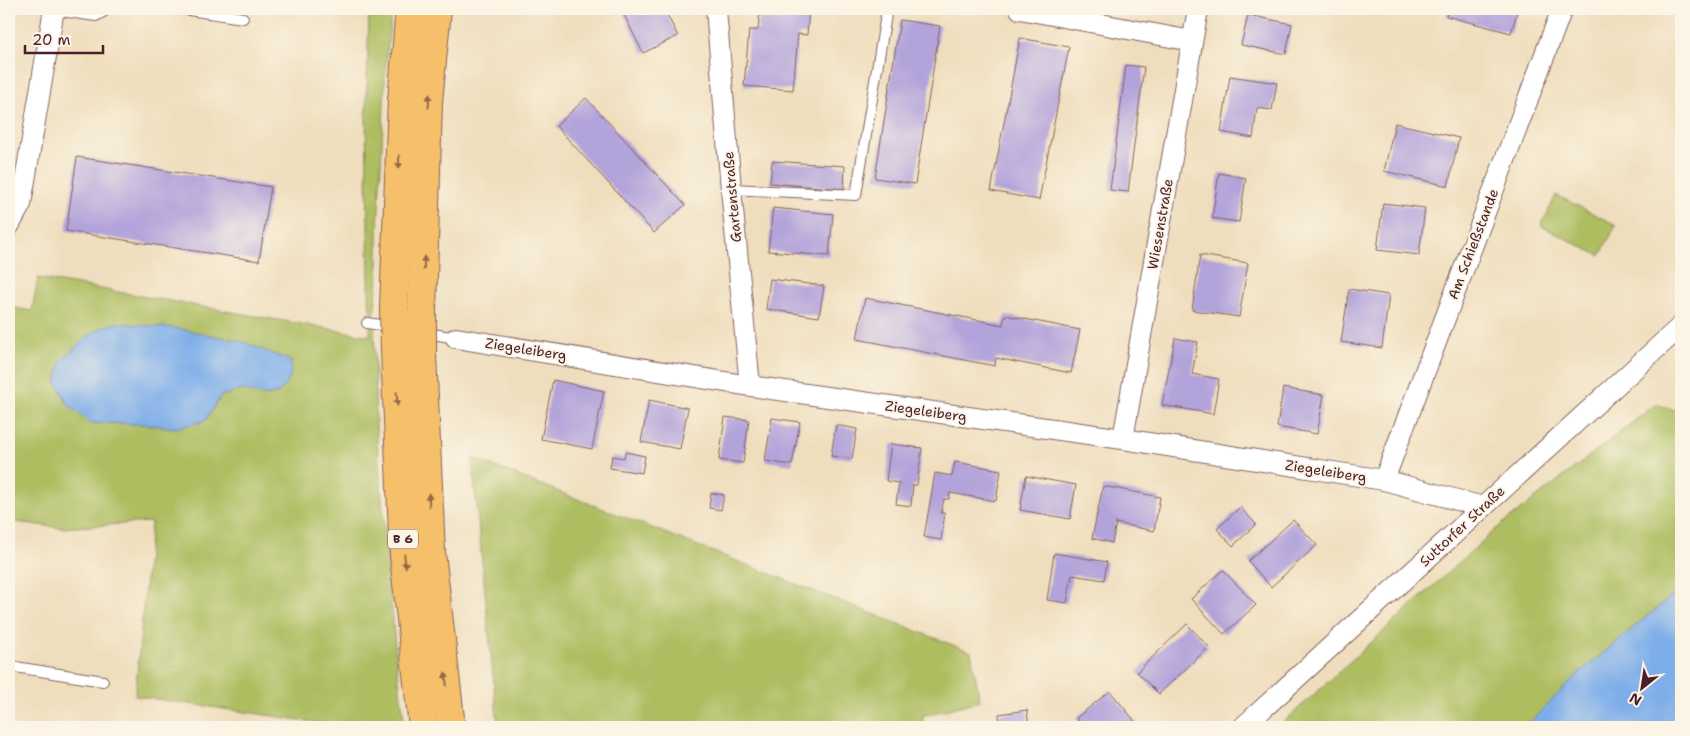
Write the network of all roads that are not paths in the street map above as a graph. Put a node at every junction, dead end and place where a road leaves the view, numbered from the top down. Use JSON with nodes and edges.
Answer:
{"nodes":[{"id":1,"x":108,"y":9,"type":"edge"},
{"id":2,"x":182,"y":9,"type":"edge"},
{"id":3,"x":410,"y":9,"type":"edge"},
{"id":4,"x":437,"y":9,"type":"edge"},
{"id":5,"x":716,"y":9,"type":"edge"},
{"id":6,"x":887,"y":9,"type":"edge"},
{"id":7,"x":1020,"y":9,"type":"edge"},
{"id":8,"x":1198,"y":9,"type":"edge"},
{"id":9,"x":1562,"y":9,"type":"edge"},
{"id":10,"x":54,"y":10,"type":"edge"},
{"id":11,"x":243,"y":18,"type":"dead end"},
{"id":12,"x":1192,"y":41,"type":"junction"},
{"id":13,"x":731,"y":188,"type":"junction"},
{"id":14,"x":9,"y":226,"type":"edge"},
{"id":15,"x":367,"y":323,"type":"dead end"},
{"id":16,"x":1681,"y":326,"type":"edge"},
{"id":17,"x":456,"y":338,"type":"joint"},
{"id":18,"x":750,"y":386,"type":"junction"},
{"id":19,"x":1123,"y":439,"type":"junction"},
{"id":20,"x":1384,"y":480,"type":"junction"},
{"id":21,"x":1483,"y":507,"type":"junction"},
{"id":22,"x":9,"y":666,"type":"edge"},
{"id":23,"x":103,"y":682,"type":"dead end"},
{"id":24,"x":423,"y":727,"type":"edge"},
{"id":25,"x":451,"y":727,"type":"edge"},
{"id":26,"x":1243,"y":727,"type":"edge"}],
"edges":[{"from":1,"to":10,"type":"lane"},
{"from":2,"to":11,"type":"lane"},
{"from":3,"to":24,"type":"highway","number":"B 6","one_way":true,"bridge":true},
{"from":25,"to":4,"type":"highway","number":"B 6","one_way":true,"bridge":true},
{"from":5,"to":13,"type":"street","name":"Gartenstraße"},
{"from":6,"to":13,"type":"lane"},
{"from":7,"to":12,"type":"street"},
{"from":8,"to":12,"type":"street","name":"Wiesenstraße"},
{"from":9,"to":20,"type":"street","name":"Am Schießstande"},
{"from":10,"to":14,"type":"street"},
{"from":12,"to":19,"type":"street","name":"Wiesenstraße"},
{"from":13,"to":18,"type":"street","name":"Gartenstraße"},
{"from":15,"to":17,"type":"lane","name":"Ziegeleiberg"},
{"from":16,"to":21,"type":"street","name":"Suttorfer Straße"},
{"from":17,"to":18,"type":"street","name":"Ziegeleiberg"},
{"from":18,"to":19,"type":"street","name":"Ziegeleiberg"},
{"from":19,"to":20,"type":"street","name":"Ziegeleiberg"},
{"from":20,"to":21,"type":"street","name":"Ziegeleiberg"},
{"from":21,"to":26,"type":"street","name":"Suttorfer Straße"},
{"from":22,"to":23,"type":"lane"}]}
